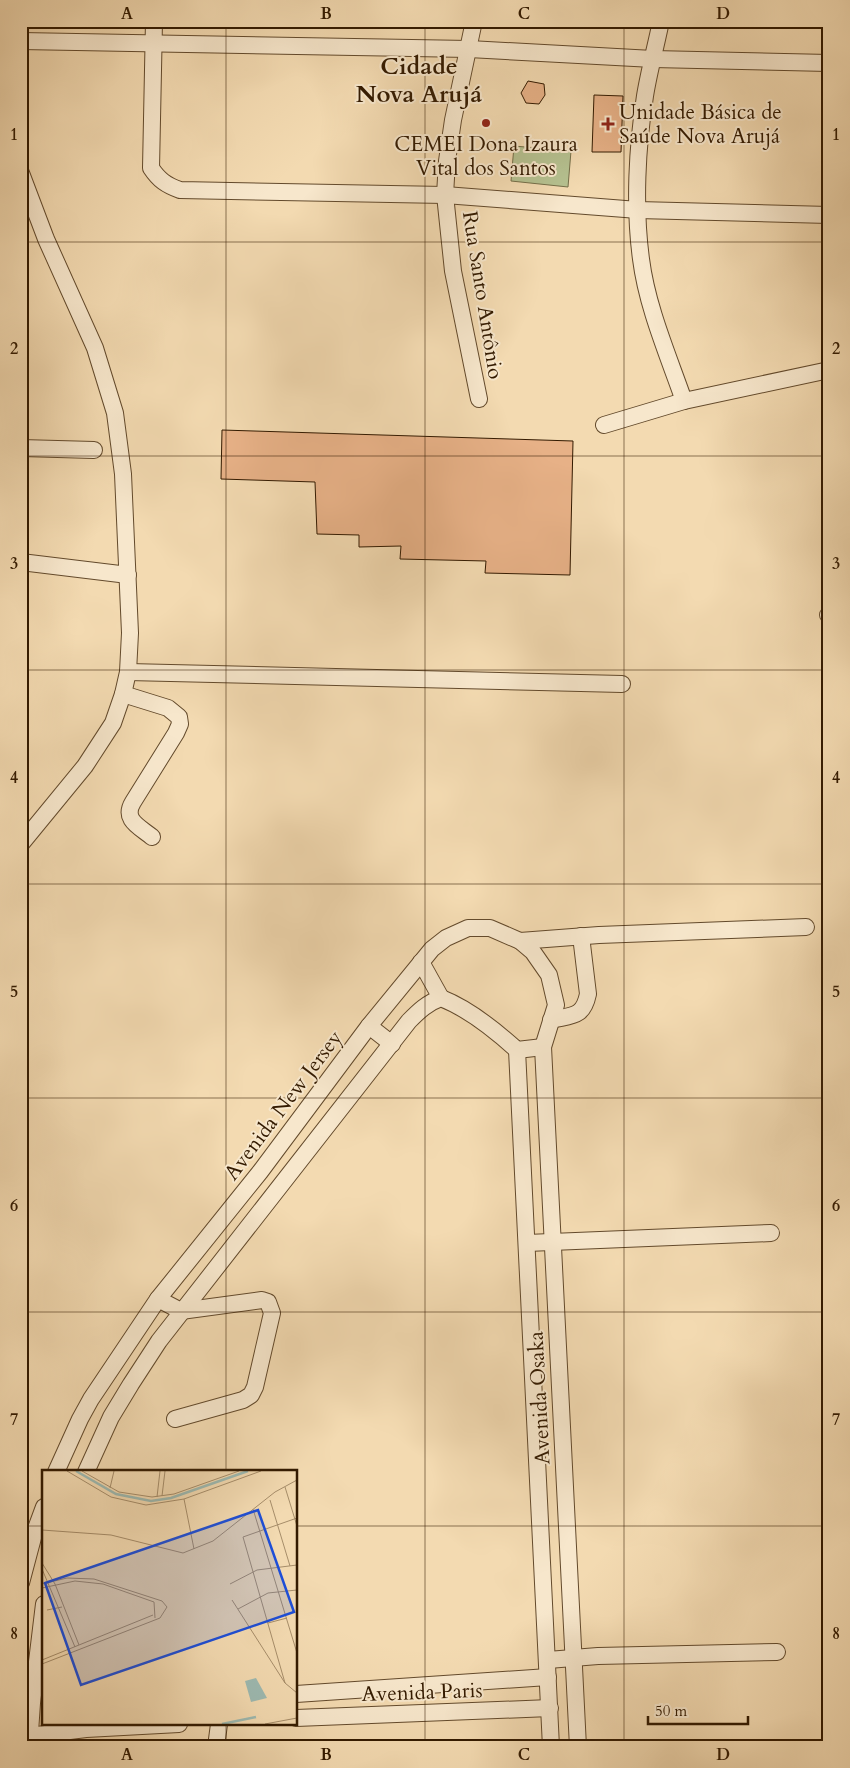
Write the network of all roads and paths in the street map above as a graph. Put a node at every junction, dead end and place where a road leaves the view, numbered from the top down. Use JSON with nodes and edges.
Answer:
{"nodes":[{"id":1,"x":154,"y":21,"type":"edge"},
{"id":2,"x":474,"y":21,"type":"edge"},
{"id":3,"x":661,"y":21,"type":"edge"},
{"id":4,"x":21,"y":41,"type":"edge"},
{"id":5,"x":154,"y":42,"type":"junction"},
{"id":6,"x":469,"y":49,"type":"junction"},
{"id":7,"x":653,"y":59,"type":"junction"},
{"id":8,"x":829,"y":63,"type":"edge"},
{"id":9,"x":21,"y":173,"type":"edge"},
{"id":10,"x":445,"y":195,"type":"junction"},
{"id":11,"x":638,"y":210,"type":"junction"},
{"id":12,"x":829,"y":215,"type":"edge"},
{"id":13,"x":829,"y":370,"type":"edge"},
{"id":14,"x":479,"y":399,"type":"dead end"},
{"id":15,"x":684,"y":400,"type":"junction"},
{"id":16,"x":604,"y":426,"type":"dead end"},
{"id":17,"x":21,"y":448,"type":"edge"},
{"id":18,"x":94,"y":450,"type":"dead end"},
{"id":19,"x":21,"y":562,"type":"edge"},
{"id":20,"x":128,"y":575,"type":"junction"},
{"id":21,"x":128,"y":672,"type":"junction"},
{"id":22,"x":622,"y":684,"type":"dead end"},
{"id":23,"x":123,"y":694,"type":"junction"},
{"id":24,"x":152,"y":837,"type":"dead end"},
{"id":25,"x":21,"y":844,"type":"edge"},
{"id":26,"x":806,"y":926,"type":"dead end"},
{"id":27,"x":581,"y":936,"type":"junction"},
{"id":28,"x":520,"y":941,"type":"junction"},
{"id":29,"x":422,"y":962,"type":"junction"},
{"id":30,"x":441,"y":998,"type":"junction"},
{"id":31,"x":551,"y":1020,"type":"junction"},
{"id":32,"x":369,"y":1026,"type":"junction"},
{"id":33,"x":392,"y":1044,"type":"junction"},
{"id":34,"x":543,"y":1047,"type":"junction"},
{"id":35,"x":517,"y":1050,"type":"junction"},
{"id":36,"x":771,"y":1234,"type":"dead end"},
{"id":37,"x":553,"y":1242,"type":"junction"},
{"id":38,"x":527,"y":1243,"type":"junction"},
{"id":39,"x":158,"y":1299,"type":"junction"},
{"id":40,"x":181,"y":1311,"type":"junction"},
{"id":41,"x":533,"y":1361,"type":"junction"},
{"id":42,"x":559,"y":1361,"type":"junction"},
{"id":43,"x":91,"y":1399,"type":"junction"},
{"id":44,"x":111,"y":1417,"type":"junction"},
{"id":45,"x":175,"y":1419,"type":"dead end"},
{"id":46,"x":564,"y":1459,"type":"junction"},
{"id":47,"x":537,"y":1461,"type":"junction"},
{"id":48,"x":57,"y":1470,"type":"edge"},
{"id":49,"x":87,"y":1470,"type":"edge"},
{"id":50,"x":42,"y":1519,"type":"edge"},
{"id":51,"x":567,"y":1530,"type":"junction"},
{"id":52,"x":541,"y":1531,"type":"junction"},
{"id":53,"x":39,"y":1536,"type":"edge"},
{"id":54,"x":21,"y":1584,"type":"edge"},
{"id":55,"x":42,"y":1621,"type":"edge"},
{"id":56,"x":777,"y":1652,"type":"dead end"},
{"id":57,"x":574,"y":1658,"type":"junction"},
{"id":58,"x":548,"y":1660,"type":"junction"},
{"id":59,"x":548,"y":1677,"type":"junction"},
{"id":60,"x":422,"y":1686,"type":"junction"},
{"id":61,"x":298,"y":1694,"type":"edge"},
{"id":62,"x":32,"y":1704,"type":"edge"},
{"id":63,"x":550,"y":1708,"type":"junction"},
{"id":64,"x":422,"y":1714,"type":"junction"},
{"id":65,"x":298,"y":1718,"type":"edge"},
{"id":66,"x":148,"y":1726,"type":"edge"},
{"id":67,"x":220,"y":1726,"type":"edge"},
{"id":68,"x":27,"y":1740,"type":"edge"},
{"id":69,"x":216,"y":1747,"type":"edge"},
{"id":70,"x":551,"y":1747,"type":"edge"},
{"id":71,"x":578,"y":1747,"type":"edge"}],
"edges":[{"from":1,"to":5,"type":"street"},
{"from":2,"to":6,"type":"street","name":"Rua Santo Antônio"},
{"from":3,"to":7,"type":"street"},
{"from":4,"to":5,"type":"street"},
{"from":5,"to":6,"type":"street"},
{"from":5,"to":10,"type":"street"},
{"from":6,"to":7,"type":"street"},
{"from":6,"to":10,"type":"street","name":"Rua Santo Antônio"},
{"from":7,"to":8,"type":"street"},
{"from":7,"to":11,"type":"street"},
{"from":9,"to":20,"type":"street"},
{"from":10,"to":11,"type":"street"},
{"from":10,"to":14,"type":"street","name":"Rua Santo Antônio"},
{"from":11,"to":12,"type":"street"},
{"from":11,"to":15,"type":"street"},
{"from":13,"to":15,"type":"street"},
{"from":15,"to":16,"type":"street"},
{"from":17,"to":18,"type":"street"},
{"from":19,"to":20,"type":"street"},
{"from":20,"to":21,"type":"street"},
{"from":21,"to":22,"type":"street"},
{"from":21,"to":23,"type":"street"},
{"from":23,"to":24,"type":"street"},
{"from":23,"to":25,"type":"street"},
{"from":26,"to":27,"type":"street"},
{"from":27,"to":28,"type":"street"},
{"from":27,"to":31,"type":"street"},
{"from":28,"to":29,"type":"street","name":"Avenida New Jersey"},
{"from":28,"to":31,"type":"street","name":"Avenida New Jersey"},
{"from":29,"to":30,"type":"street"},
{"from":29,"to":32,"type":"street","name":"Avenida New Jersey"},
{"from":30,"to":33,"type":"street"},
{"from":30,"to":35,"type":"street"},
{"from":31,"to":34,"type":"street","name":"Avenida New Jersey"},
{"from":32,"to":33,"type":"street"},
{"from":32,"to":39,"type":"street","name":"Avenida New Jersey"},
{"from":33,"to":40,"type":"street"},
{"from":34,"to":35,"type":"street"},
{"from":34,"to":37,"type":"street","name":"Avenida Osaka"},
{"from":35,"to":38,"type":"street","name":"Avenida Osaka"},
{"from":36,"to":37,"type":"street"},
{"from":37,"to":38,"type":"street"},
{"from":37,"to":42,"type":"street","name":"Avenida Osaka"},
{"from":38,"to":41,"type":"street","name":"Avenida Osaka"},
{"from":39,"to":40,"type":"street"},
{"from":39,"to":43,"type":"street","name":"Avenida New Jersey"},
{"from":40,"to":44,"type":"street"},
{"from":40,"to":45,"type":"street"},
{"from":41,"to":42,"type":"street"},
{"from":41,"to":47,"type":"street","name":"Avenida Osaka"},
{"from":42,"to":46,"type":"street","name":"Avenida Osaka"},
{"from":43,"to":44,"type":"street"},
{"from":43,"to":48,"type":"street","name":"Avenida New Jersey"},
{"from":44,"to":49,"type":"street"},
{"from":46,"to":47,"type":"street"},
{"from":46,"to":51,"type":"street","name":"Avenida Osaka"},
{"from":47,"to":52,"type":"street","name":"Avenida Osaka"},
{"from":50,"to":53,"type":"street"},
{"from":51,"to":52,"type":"street"},
{"from":51,"to":57,"type":"street","name":"Avenida Osaka"},
{"from":52,"to":58,"type":"street","name":"Avenida Osaka"},
{"from":53,"to":54,"type":"street"},
{"from":55,"to":62,"type":"street"},
{"from":56,"to":57,"type":"street"},
{"from":57,"to":58,"type":"street"},
{"from":57,"to":71,"type":"street","name":"Avenida Osaka"},
{"from":58,"to":59,"type":"street","name":"Avenida Osaka"},
{"from":59,"to":60,"type":"street","name":"Avenida Paris"},
{"from":59,"to":63,"type":"street","name":"Avenida Osaka"},
{"from":60,"to":61,"type":"street","name":"Avenida Paris"},
{"from":60,"to":64,"type":"street"},
{"from":62,"to":68,"type":"street"},
{"from":63,"to":64,"type":"street","name":"Avenida Paris"},
{"from":63,"to":70,"type":"street","name":"Avenida Osaka"},
{"from":64,"to":65,"type":"street","name":"Avenida Paris"},
{"from":66,"to":68,"type":"street"},
{"from":67,"to":69,"type":"street"}]}
